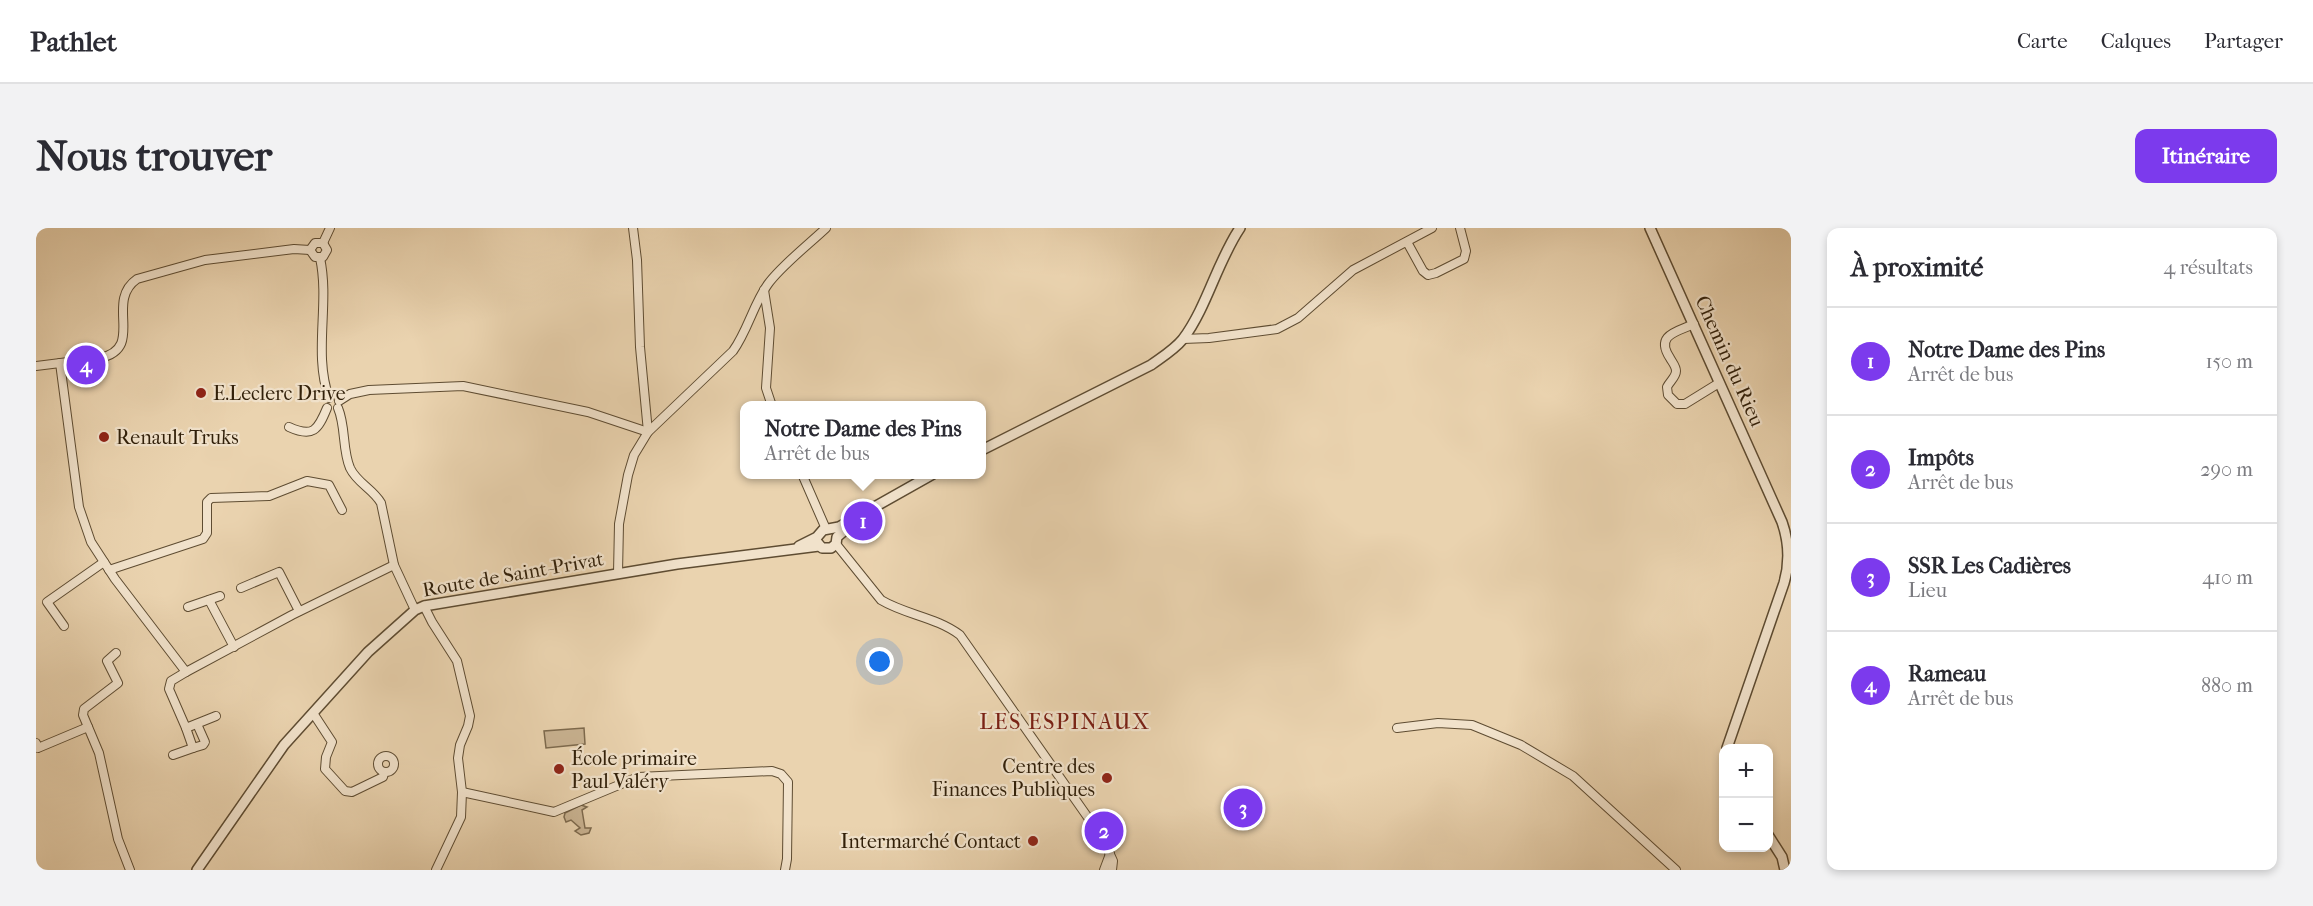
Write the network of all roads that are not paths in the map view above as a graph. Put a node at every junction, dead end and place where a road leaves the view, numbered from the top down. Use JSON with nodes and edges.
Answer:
{"nodes":[{"id":1,"x":330,"y":228,"type":"edge"},
{"id":2,"x":633,"y":228,"type":"edge"},
{"id":3,"x":826,"y":228,"type":"edge"},
{"id":4,"x":1240,"y":228,"type":"edge"},
{"id":5,"x":1432,"y":228,"type":"edge"},
{"id":6,"x":1461,"y":228,"type":"edge"},
{"id":7,"x":1650,"y":228,"type":"edge"},
{"id":8,"x":1407,"y":242,"type":"junction"},
{"id":9,"x":323,"y":243,"type":"junction"},
{"id":10,"x":310,"y":250,"type":"junction"},
{"id":11,"x":320,"y":258,"type":"junction"},
{"id":12,"x":764,"y":290,"type":"junction"},
{"id":13,"x":1694,"y":324,"type":"junction"},
{"id":14,"x":1183,"y":339,"type":"junction"},
{"id":15,"x":60,"y":363,"type":"junction"},
{"id":16,"x":36,"y":366,"type":"edge"},
{"id":17,"x":1719,"y":383,"type":"junction"},
{"id":18,"x":329,"y":398,"type":"junction"},
{"id":19,"x":771,"y":401,"type":"edge"},
{"id":20,"x":339,"y":405,"type":"junction"},
{"id":21,"x":327,"y":408,"type":"junction"},
{"id":22,"x":290,"y":428,"type":"dead end"},
{"id":23,"x":648,"y":432,"type":"junction"},
{"id":24,"x":986,"y":448,"type":"edge"},
{"id":25,"x":804,"y":479,"type":"edge"},
{"id":26,"x":924,"y":479,"type":"edge"},
{"id":27,"x":342,"y":510,"type":"dead end"},
{"id":28,"x":827,"y":538,"type":"junction"},
{"id":29,"x":104,"y":562,"type":"junction"},
{"id":30,"x":394,"y":565,"type":"junction"},
{"id":31,"x":110,"y":570,"type":"junction"},
{"id":32,"x":618,"y":573,"type":"junction"},
{"id":33,"x":241,"y":588,"type":"dead end"},
{"id":34,"x":220,"y":596,"type":"dead end"},
{"id":35,"x":209,"y":600,"type":"junction"},
{"id":36,"x":188,"y":607,"type":"dead end"},
{"id":37,"x":420,"y":608,"type":"junction"},
{"id":38,"x":299,"y":612,"type":"junction"},
{"id":39,"x":64,"y":626,"type":"dead end"},
{"id":40,"x":234,"y":647,"type":"junction"},
{"id":41,"x":116,"y":653,"type":"dead end"},
{"id":42,"x":186,"y":672,"type":"junction"},
{"id":43,"x":313,"y":713,"type":"junction"},
{"id":44,"x":216,"y":716,"type":"dead end"},
{"id":45,"x":197,"y":724,"type":"junction"},
{"id":46,"x":88,"y":727,"type":"junction"},
{"id":47,"x":186,"y":728,"type":"junction"},
{"id":48,"x":1397,"y":728,"type":"dead end"},
{"id":49,"x":36,"y":743,"type":"edge"},
{"id":50,"x":1727,"y":744,"type":"edge"},
{"id":51,"x":193,"y":748,"type":"junction"},
{"id":52,"x":173,"y":755,"type":"dead end"},
{"id":53,"x":384,"y":772,"type":"dead end"},
{"id":54,"x":462,"y":792,"type":"junction"},
{"id":55,"x":1773,"y":843,"type":"edge"},
{"id":56,"x":1110,"y":854,"type":"junction"},
{"id":57,"x":130,"y":870,"type":"edge"},
{"id":58,"x":200,"y":870,"type":"edge"},
{"id":59,"x":436,"y":870,"type":"edge"},
{"id":60,"x":788,"y":870,"type":"edge"},
{"id":61,"x":1104,"y":870,"type":"edge"},
{"id":62,"x":1112,"y":870,"type":"edge"},
{"id":63,"x":1676,"y":870,"type":"edge"},
{"id":64,"x":1785,"y":870,"type":"edge"}],
"edges":[{"from":1,"to":9,"type":"street"},
{"from":2,"to":23,"type":"street"},
{"from":3,"to":12,"type":"street"},
{"from":4,"to":14,"type":"street"},
{"from":5,"to":8,"type":"street"},
{"from":6,"to":8,"type":"street"},
{"from":7,"to":13,"type":"street","name":"Chemin du Rieu"},
{"from":8,"to":14,"type":"street"},
{"from":9,"to":10,"type":"street"},
{"from":9,"to":11,"type":"street"},
{"from":10,"to":11,"type":"street"},
{"from":10,"to":15,"type":"street"},
{"from":11,"to":18,"type":"street"},
{"from":12,"to":19,"type":"street"},
{"from":12,"to":23,"type":"street"},
{"from":13,"to":17,"type":"street","name":"Chemin du Rieu"},
{"from":13,"to":17,"type":"street"},
{"from":14,"to":24,"type":"street"},
{"from":15,"to":16,"type":"street"},
{"from":15,"to":29,"type":"street"},
{"from":17,"to":50,"type":"street","name":"Chemin du Rieu"},
{"from":18,"to":20,"type":"street"},
{"from":18,"to":21,"type":"street"},
{"from":20,"to":21,"type":"street"},
{"from":20,"to":23,"type":"street"},
{"from":20,"to":30,"type":"street"},
{"from":21,"to":22,"type":"street"},
{"from":23,"to":32,"type":"street"},
{"from":25,"to":28,"type":"street"},
{"from":26,"to":28,"type":"street","name":"Route de Saint-Privat"},
{"from":27,"to":31,"type":"street"},
{"from":28,"to":32,"type":"street","name":"Route de Saint-Privat"},
{"from":28,"to":56,"type":"street"},
{"from":29,"to":31,"type":"street"},
{"from":29,"to":39,"type":"street"},
{"from":30,"to":37,"type":"street"},
{"from":30,"to":38,"type":"street"},
{"from":31,"to":42,"type":"street"},
{"from":32,"to":37,"type":"street","name":"Route de Saint-Privat"},
{"from":33,"to":38,"type":"street"},
{"from":34,"to":35,"type":"street"},
{"from":35,"to":36,"type":"street"},
{"from":35,"to":40,"type":"street"},
{"from":37,"to":43,"type":"street","name":"Route de Saint-Privat"},
{"from":37,"to":54,"type":"street"},
{"from":38,"to":40,"type":"street"},
{"from":40,"to":42,"type":"street"},
{"from":41,"to":46,"type":"street"},
{"from":42,"to":47,"type":"street"},
{"from":43,"to":53,"type":"street"},
{"from":43,"to":58,"type":"street","name":"Route de Saint-Privat"},
{"from":44,"to":45,"type":"street"},
{"from":45,"to":47,"type":"street"},
{"from":45,"to":51,"type":"street"},
{"from":46,"to":49,"type":"street"},
{"from":46,"to":57,"type":"street"},
{"from":47,"to":51,"type":"street"},
{"from":48,"to":63,"type":"street"},
{"from":51,"to":52,"type":"street"},
{"from":54,"to":59,"type":"street"},
{"from":54,"to":60,"type":"street"},
{"from":55,"to":64,"type":"street"},
{"from":56,"to":61,"type":"street"},
{"from":56,"to":62,"type":"street"}]}
